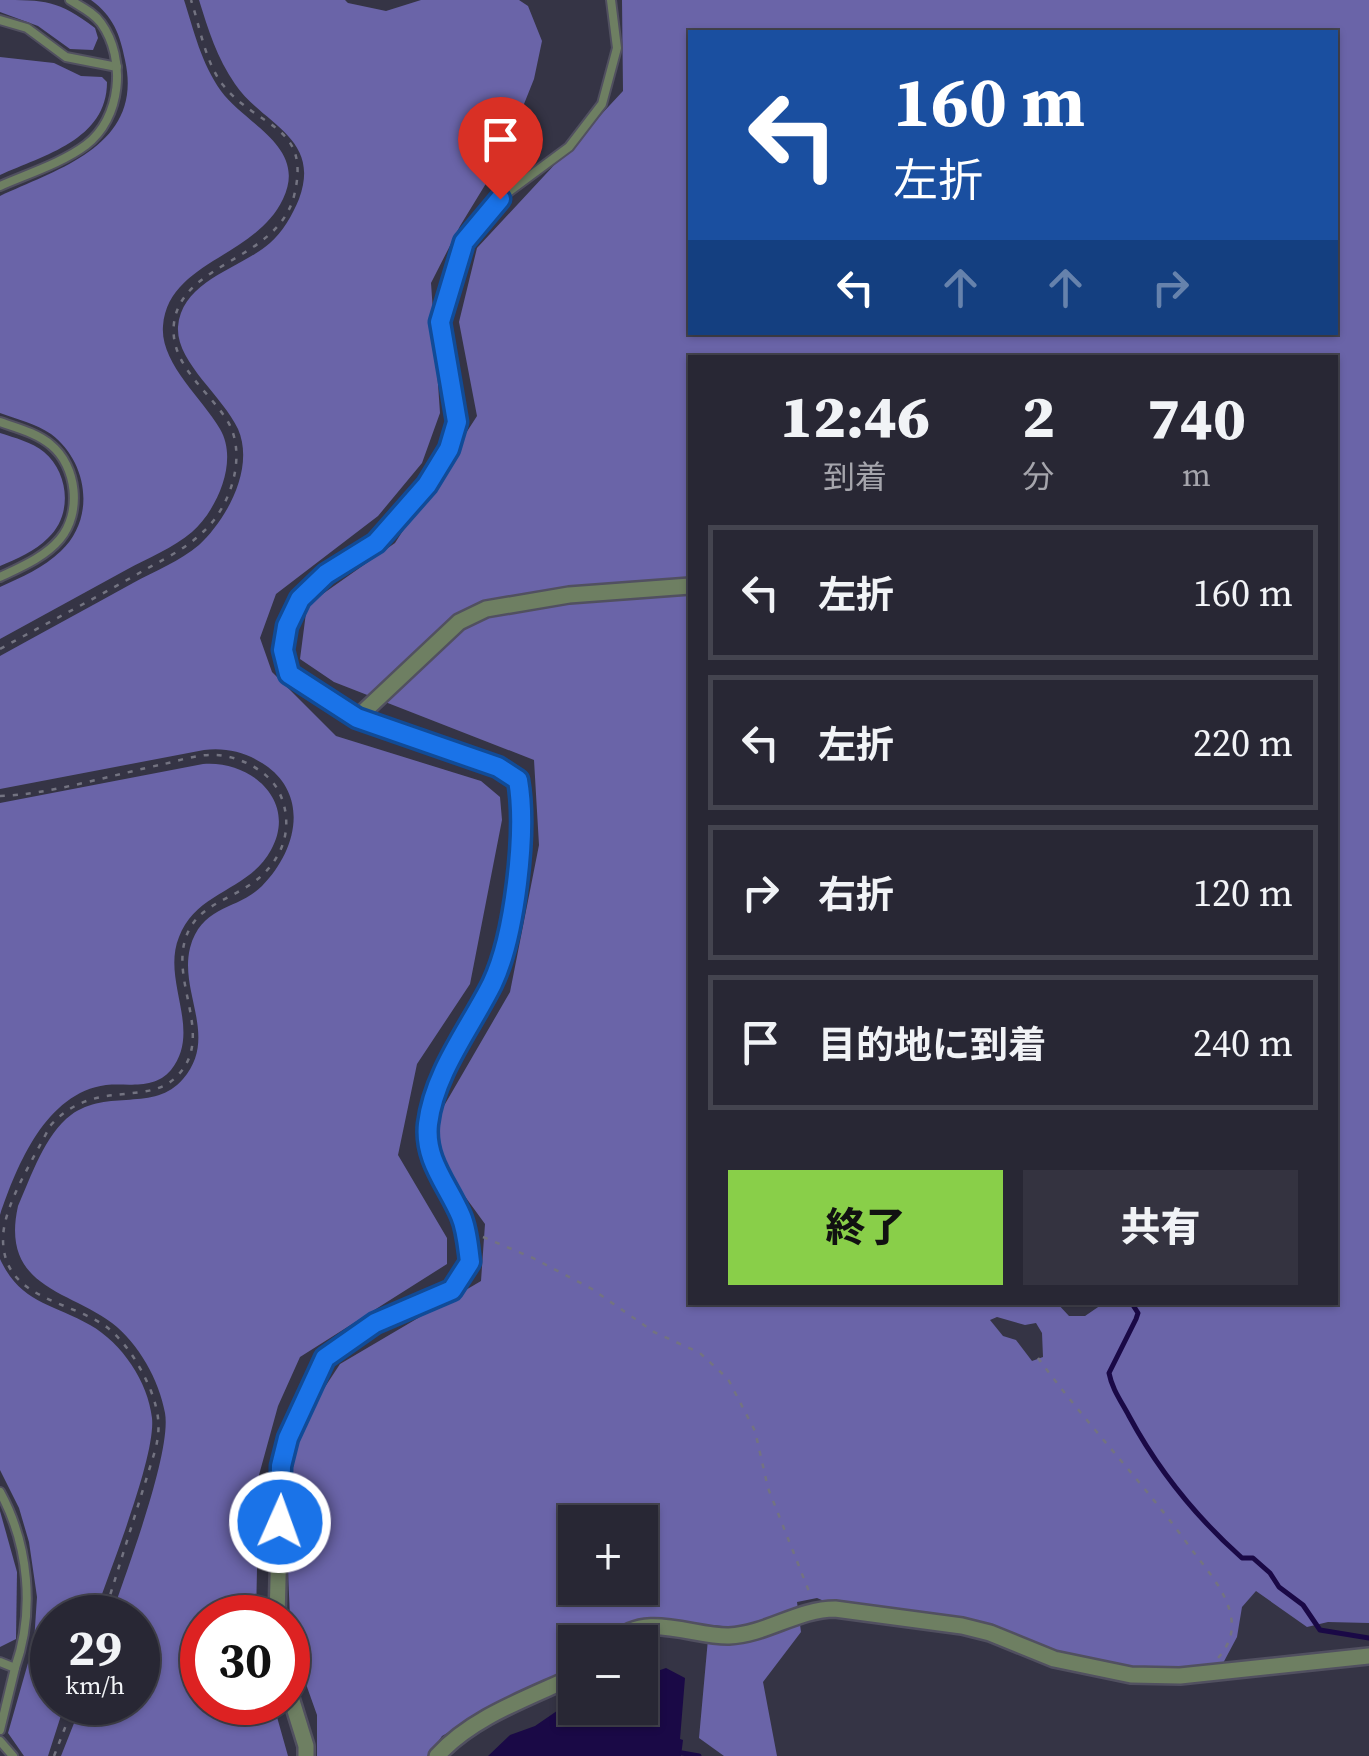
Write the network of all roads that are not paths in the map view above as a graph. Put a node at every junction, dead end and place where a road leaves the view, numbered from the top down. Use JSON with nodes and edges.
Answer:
{"nodes":[{"id":1,"x":70,"y":0,"type":"edge"},
{"id":2,"x":611,"y":0,"type":"edge"},
{"id":3,"x":0,"y":20,"type":"edge"},
{"id":4,"x":116,"y":67,"type":"junction"},
{"id":5,"x":0,"y":186,"type":"edge"},
{"id":6,"x":0,"y":422,"type":"edge"},
{"id":7,"x":0,"y":577,"type":"edge"},
{"id":8,"x":688,"y":586,"type":"edge"},
{"id":9,"x":357,"y":718,"type":"junction"},
{"id":10,"x":0,"y":1492,"type":"edge"},
{"id":11,"x":278,"y":1595,"type":"edge"},
{"id":12,"x":658,"y":1627,"type":"edge"},
{"id":13,"x":1369,"y":1656,"type":"edge"},
{"id":14,"x":0,"y":1662,"type":"edge"},
{"id":15,"x":15,"y":1668,"type":"junction"},
{"id":16,"x":558,"y":1684,"type":"edge"},
{"id":17,"x":299,"y":1725,"type":"edge"},
{"id":18,"x":0,"y":1730,"type":"edge"},
{"id":19,"x":0,"y":1741,"type":"edge"},
{"id":20,"x":13,"y":1756,"type":"edge"},
{"id":21,"x":306,"y":1756,"type":"edge"},
{"id":22,"x":437,"y":1756,"type":"edge"}],
"edges":[{"from":1,"to":4,"type":"lane"},
{"from":2,"to":9,"type":"lane"},
{"from":3,"to":4,"type":"lane"},
{"from":4,"to":5,"type":"lane"},
{"from":6,"to":7,"type":"lane"},
{"from":8,"to":9,"type":"street"},
{"from":9,"to":11,"type":"street"},
{"from":10,"to":15,"type":"lane"},
{"from":12,"to":13,"type":"street"},
{"from":14,"to":15,"type":"lane"},
{"from":15,"to":18,"type":"lane"},
{"from":16,"to":22,"type":"street"},
{"from":17,"to":21,"type":"street"},
{"from":19,"to":20,"type":"lane"}]}
